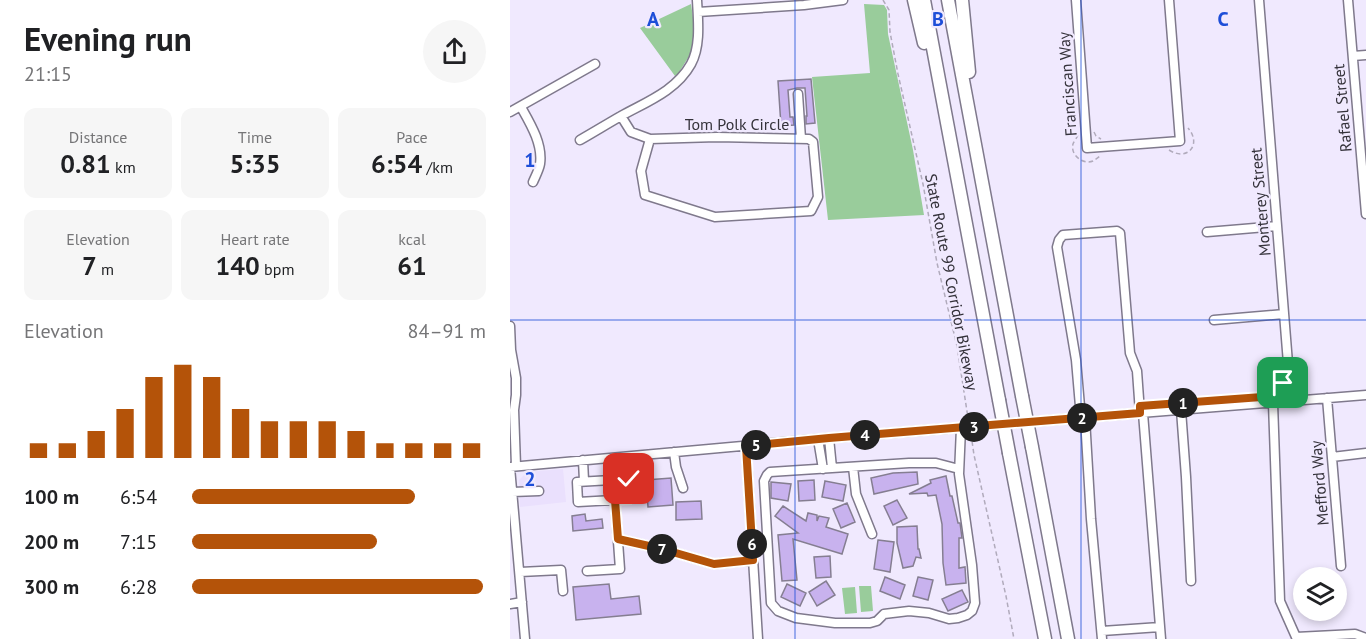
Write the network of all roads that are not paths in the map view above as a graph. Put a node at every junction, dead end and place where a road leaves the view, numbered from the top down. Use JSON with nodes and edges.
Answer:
{"nodes":[{"id":1,"x":697,"y":0,"type":"edge"},
{"id":2,"x":843,"y":0,"type":"edge"},
{"id":3,"x":914,"y":0,"type":"edge"},
{"id":4,"x":924,"y":0,"type":"edge"},
{"id":5,"x":948,"y":0,"type":"edge"},
{"id":6,"x":962,"y":0,"type":"edge"},
{"id":7,"x":1076,"y":0,"type":"edge"},
{"id":8,"x":1169,"y":0,"type":"edge"},
{"id":9,"x":1259,"y":0,"type":"edge"},
{"id":10,"x":1348,"y":0,"type":"edge"},
{"id":11,"x":698,"y":12,"type":"junction"},
{"id":12,"x":1366,"y":55,"type":"edge"},
{"id":13,"x":1353,"y":56,"type":"junction"},
{"id":14,"x":595,"y":64,"type":"dead end"},
{"id":15,"x":798,"y":94,"type":"dead end"},
{"id":16,"x":942,"y":94,"type":"junction"},
{"id":17,"x":521,"y":107,"type":"junction"},
{"id":18,"x":510,"y":112,"type":"edge"},
{"id":19,"x":621,"y":116,"type":"junction"},
{"id":20,"x":973,"y":130,"type":"junction"},
{"id":21,"x":650,"y":139,"type":"junction"},
{"id":22,"x":801,"y":139,"type":"junction"},
{"id":23,"x":580,"y":140,"type":"dead end"},
{"id":24,"x":533,"y":182,"type":"dead end"},
{"id":25,"x":1366,"y":214,"type":"edge"},
{"id":26,"x":1277,"y":226,"type":"junction"},
{"id":27,"x":1207,"y":232,"type":"dead end"},
{"id":28,"x":1284,"y":314,"type":"junction"},
{"id":29,"x":1215,"y":320,"type":"dead end"},
{"id":30,"x":510,"y":326,"type":"edge"},
{"id":31,"x":1366,"y":395,"type":"edge"},
{"id":32,"x":1327,"y":398,"type":"junction"},
{"id":33,"x":1291,"y":401,"type":"junction"},
{"id":34,"x":1273,"y":403,"type":"junction"},
{"id":35,"x":1181,"y":410,"type":"junction"},
{"id":36,"x":1141,"y":413,"type":"junction"},
{"id":37,"x":1083,"y":418,"type":"junction"},
{"id":38,"x":965,"y":427,"type":"junction"},
{"id":39,"x":829,"y":438,"type":"junction"},
{"id":40,"x":818,"y":439,"type":"junction"},
{"id":41,"x":746,"y":446,"type":"junction"},
{"id":42,"x":674,"y":452,"type":"junction"},
{"id":43,"x":1366,"y":453,"type":"edge"},
{"id":44,"x":1332,"y":458,"type":"junction"},
{"id":45,"x":583,"y":460,"type":"junction"},
{"id":46,"x":513,"y":467,"type":"edge"},
{"id":47,"x":853,"y":467,"type":"junction"},
{"id":48,"x":832,"y":468,"type":"junction"},
{"id":49,"x":823,"y":469,"type":"junction"},
{"id":50,"x":958,"y":469,"type":"junction"},
{"id":51,"x":584,"y":482,"type":"junction"},
{"id":52,"x":682,"y":488,"type":"dead end"},
{"id":53,"x":539,"y":491,"type":"dead end"},
{"id":54,"x":512,"y":492,"type":"junction"},
{"id":55,"x":615,"y":500,"type":"junction"},
{"id":56,"x":512,"y":502,"type":"edge"},
{"id":57,"x":872,"y":534,"type":"dead end"},
{"id":58,"x":618,"y":539,"type":"junction"},
{"id":59,"x":753,"y":560,"type":"junction"},
{"id":60,"x":1341,"y":566,"type":"dead end"},
{"id":61,"x":587,"y":571,"type":"dead end"},
{"id":62,"x":520,"y":572,"type":"junction"},
{"id":63,"x":1191,"y":582,"type":"dead end"},
{"id":64,"x":563,"y":591,"type":"dead end"},
{"id":65,"x":522,"y":602,"type":"junction"},
{"id":66,"x":510,"y":604,"type":"edge"},
{"id":67,"x":1160,"y":627,"type":"junction"},
{"id":68,"x":1102,"y":635,"type":"edge"},
{"id":69,"x":1295,"y":638,"type":"edge"},
{"id":70,"x":1366,"y":638,"type":"edge"},
{"id":71,"x":525,"y":639,"type":"edge"},
{"id":72,"x":758,"y":639,"type":"edge"},
{"id":73,"x":1045,"y":639,"type":"edge"},
{"id":74,"x":1068,"y":639,"type":"edge"},
{"id":75,"x":1161,"y":639,"type":"edge"}],
"edges":[{"from":1,"to":11,"type":"street"},
{"from":2,"to":11,"type":"street"},
{"from":3,"to":16,"type":"highway"},
{"from":4,"to":16,"type":"highway"},
{"from":5,"to":20,"type":"highway"},
{"from":6,"to":20,"type":"highway"},
{"from":7,"to":8,"type":"street","name":"Franciscan Way"},
{"from":9,"to":26,"type":"street","name":"Monterey Street"},
{"from":10,"to":13,"type":"street","name":"Rafael Street"},
{"from":11,"to":19,"type":"street"},
{"from":12,"to":13,"type":"street"},
{"from":13,"to":25,"type":"street","name":"Rafael Street"},
{"from":14,"to":17,"type":"street"},
{"from":15,"to":22,"type":"street"},
{"from":16,"to":73,"type":"highway","bridge":true},
{"from":17,"to":18,"type":"street"},
{"from":17,"to":24,"type":"street"},
{"from":19,"to":21,"type":"street"},
{"from":19,"to":23,"type":"street"},
{"from":20,"to":74,"type":"highway","bridge":true},
{"from":21,"to":22,"type":"street","name":"Tom Polk Circle"},
{"from":21,"to":22,"type":"street","name":"Tom Polk Circle"},
{"from":26,"to":27,"type":"street"},
{"from":26,"to":28,"type":"street","name":"Monterey Street"},
{"from":28,"to":29,"type":"street"},
{"from":28,"to":33,"type":"street","name":"Monterey Street"},
{"from":30,"to":46,"type":"street"},
{"from":31,"to":32,"type":"street"},
{"from":32,"to":33,"type":"street"},
{"from":32,"to":44,"type":"street","name":"Mefford Way"},
{"from":33,"to":34,"type":"street"},
{"from":34,"to":35,"type":"street"},
{"from":34,"to":69,"type":"street"},
{"from":35,"to":36,"type":"street"},
{"from":35,"to":63,"type":"street"},
{"from":36,"to":37,"type":"street"},
{"from":36,"to":37,"type":"street"},
{"from":36,"to":67,"type":"street"},
{"from":37,"to":38,"type":"street"},
{"from":37,"to":68,"type":"street"},
{"from":38,"to":39,"type":"street"},
{"from":38,"to":50,"type":"street"},
{"from":39,"to":40,"type":"street"},
{"from":39,"to":48,"type":"street"},
{"from":40,"to":41,"type":"street"},
{"from":40,"to":49,"type":"street"},
{"from":41,"to":42,"type":"street"},
{"from":41,"to":59,"type":"street"},
{"from":42,"to":45,"type":"street"},
{"from":42,"to":52,"type":"street"},
{"from":43,"to":44,"type":"street"},
{"from":44,"to":60,"type":"street","name":"Mefford Way"},
{"from":45,"to":46,"type":"street"},
{"from":45,"to":51,"type":"street"},
{"from":46,"to":54,"type":"street"},
{"from":47,"to":48,"type":"street"},
{"from":47,"to":50,"type":"street"},
{"from":47,"to":57,"type":"street"},
{"from":48,"to":49,"type":"street"},
{"from":49,"to":50,"type":"street"},
{"from":51,"to":55,"type":"street"},
{"from":51,"to":55,"type":"street"},
{"from":53,"to":54,"type":"street"},
{"from":54,"to":56,"type":"street"},
{"from":55,"to":58,"type":"street"},
{"from":56,"to":62,"type":"street"},
{"from":58,"to":59,"type":"street"},
{"from":58,"to":61,"type":"street"},
{"from":59,"to":72,"type":"street"},
{"from":62,"to":64,"type":"street"},
{"from":62,"to":65,"type":"street"},
{"from":65,"to":66,"type":"street"},
{"from":65,"to":71,"type":"street"},
{"from":67,"to":68,"type":"street"},
{"from":67,"to":75,"type":"street"},
{"from":69,"to":70,"type":"street"}]}
